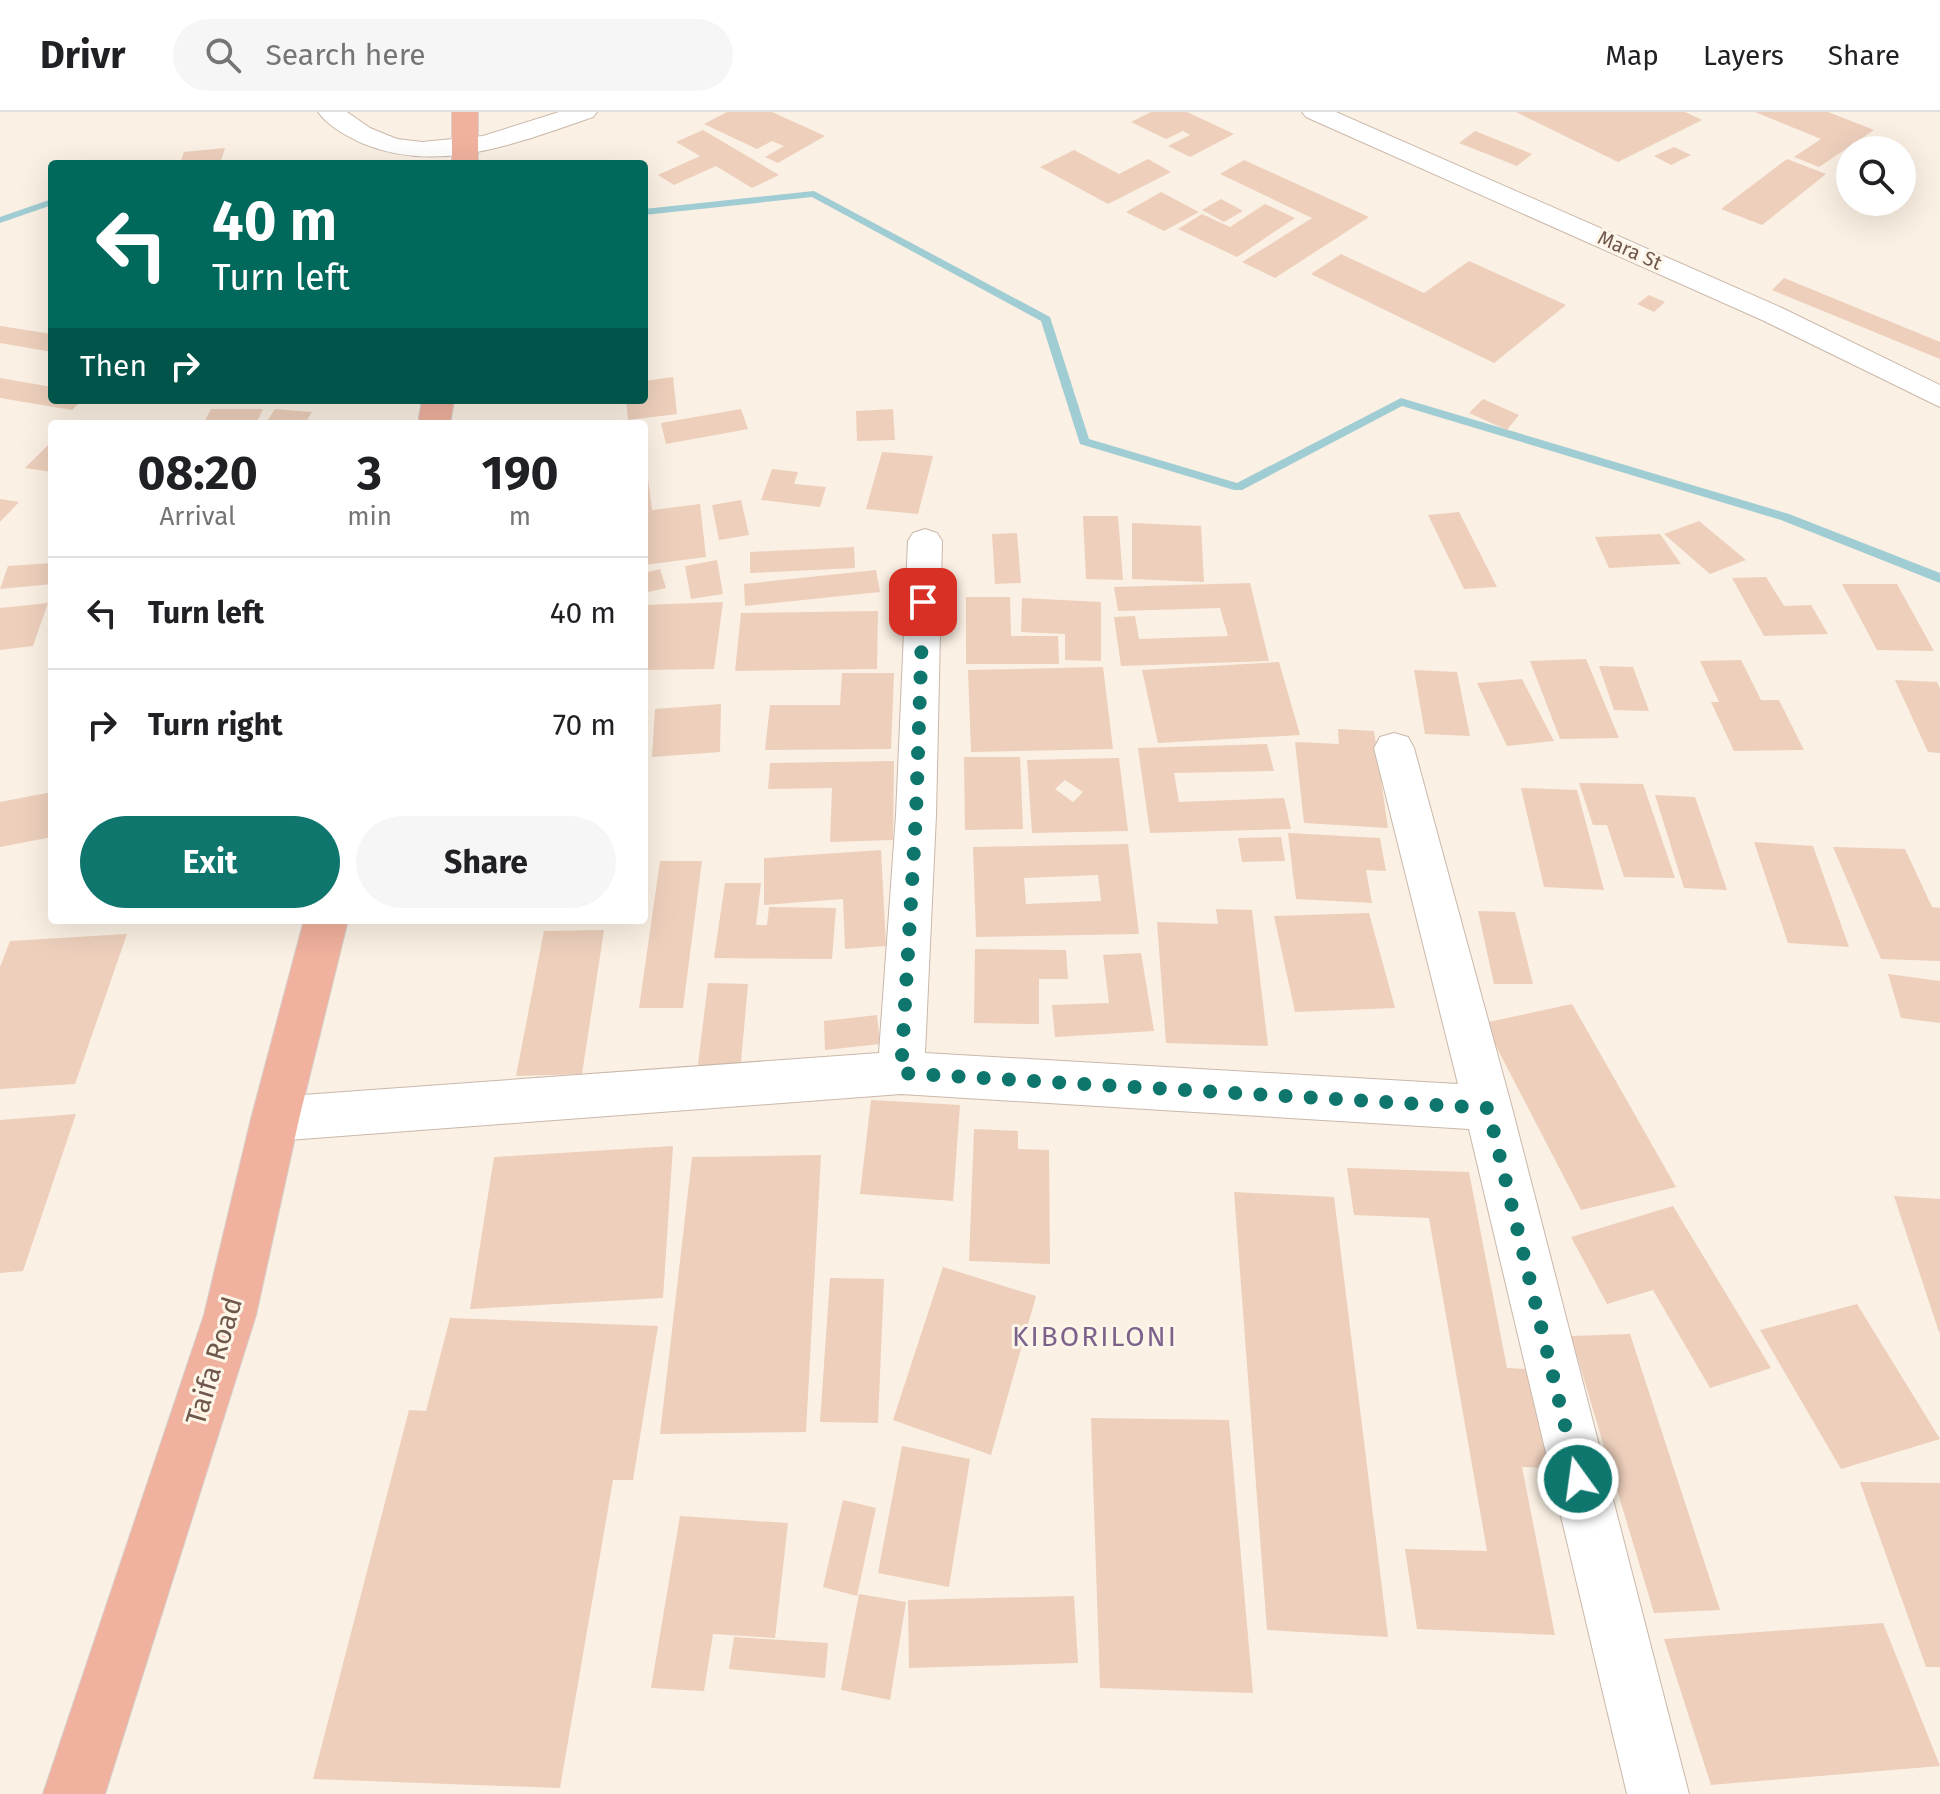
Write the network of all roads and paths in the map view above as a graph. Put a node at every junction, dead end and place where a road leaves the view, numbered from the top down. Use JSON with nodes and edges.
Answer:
{"nodes":[{"id":1,"x":331,"y":112,"type":"edge"},
{"id":2,"x":465,"y":112,"type":"edge"},
{"id":3,"x":584,"y":112,"type":"edge"},
{"id":4,"x":1315,"y":112,"type":"edge"},
{"id":5,"x":465,"y":157,"type":"edge"},
{"id":6,"x":1940,"y":397,"type":"edge"},
{"id":7,"x":925,"y":541,"type":"dead end"},
{"id":8,"x":1394,"y":748,"type":"dead end"},
{"id":9,"x":325,"y":924,"type":"edge"},
{"id":10,"x":901,"y":1073,"type":"junction"},
{"id":11,"x":1488,"y":1108,"type":"junction"},
{"id":12,"x":275,"y":1119,"type":"junction"},
{"id":13,"x":74,"y":1794,"type":"edge"},
{"id":14,"x":1658,"y":1794,"type":"edge"}],
"edges":[{"from":1,"to":5,"type":"street"},
{"from":2,"to":5,"type":"highway"},
{"from":3,"to":5,"type":"street"},
{"from":4,"to":6,"type":"street","name":"Mara St"},
{"from":7,"to":10,"type":"street"},
{"from":8,"to":11,"type":"street"},
{"from":9,"to":12,"type":"highway","name":"Taifa Road"},
{"from":10,"to":11,"type":"street"},
{"from":10,"to":12,"type":"street"},
{"from":11,"to":14,"type":"street"},
{"from":12,"to":13,"type":"highway","name":"Taifa Road"}]}
